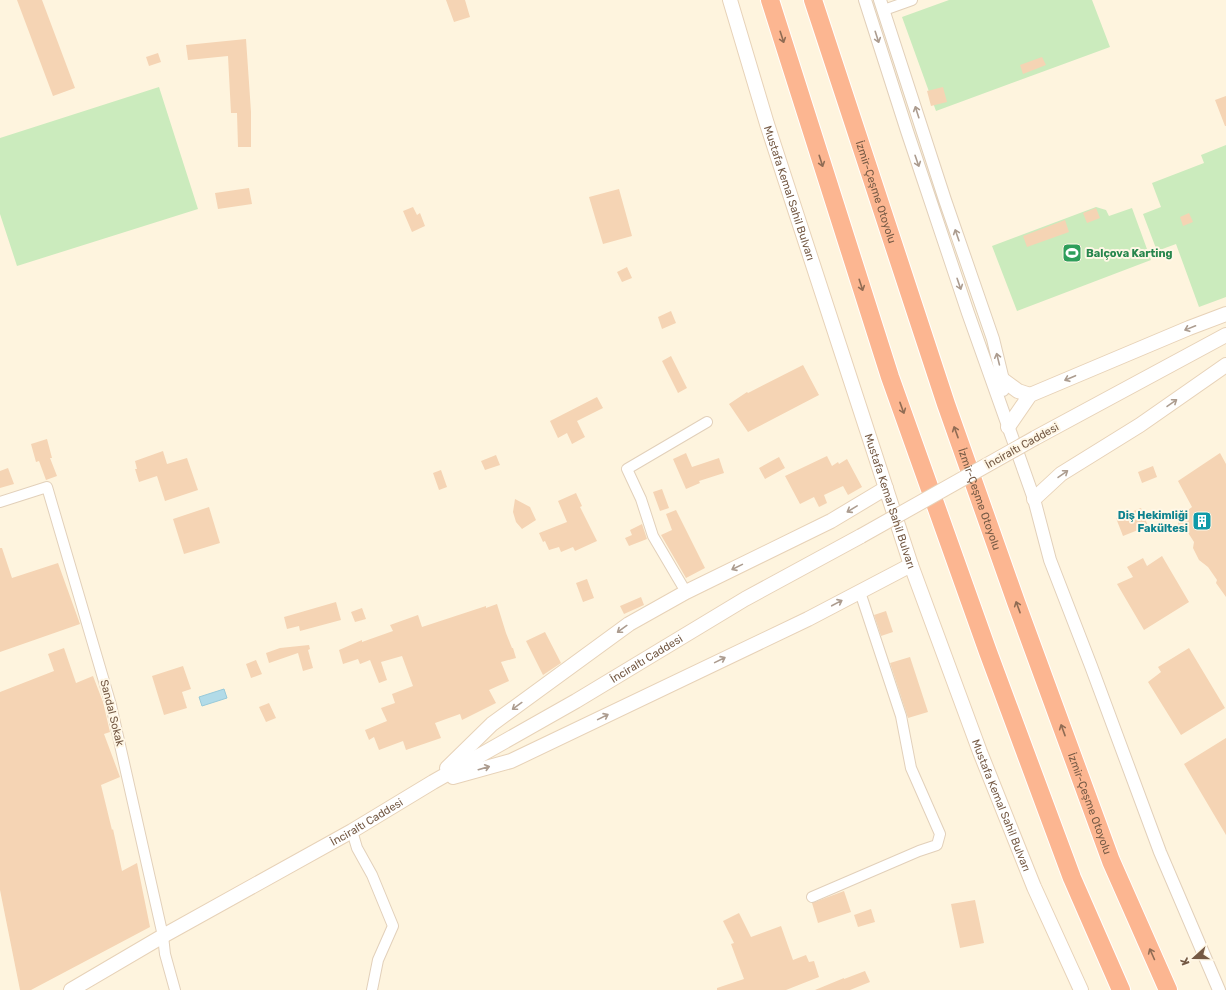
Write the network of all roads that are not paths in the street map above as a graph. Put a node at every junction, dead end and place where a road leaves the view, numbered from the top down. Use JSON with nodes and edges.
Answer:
{"nodes":[{"id":1,"x":730,"y":0,"type":"edge"},
{"id":2,"x":770,"y":0,"type":"edge"},
{"id":3,"x":814,"y":0,"type":"edge"},
{"id":4,"x":865,"y":0,"type":"edge"},
{"id":5,"x":912,"y":0,"type":"edge"},
{"id":6,"x":882,"y":5,"type":"edge"},
{"id":7,"x":1226,"y":314,"type":"edge"},
{"id":8,"x":1226,"y":335,"type":"edge"},
{"id":9,"x":1226,"y":365,"type":"edge"},
{"id":10,"x":1003,"y":380,"type":"junction"},
{"id":11,"x":1030,"y":395,"type":"junction"},
{"id":12,"x":1003,"y":411,"type":"junction"},
{"id":13,"x":707,"y":422,"type":"dead end"},
{"id":14,"x":1008,"y":426,"type":"junction"},
{"id":15,"x":886,"y":488,"type":"junction"},
{"id":16,"x":1034,"y":499,"type":"junction"},
{"id":17,"x":0,"y":502,"type":"edge"},
{"id":18,"x":911,"y":565,"type":"junction"},
{"id":19,"x":686,"y":592,"type":"junction"},
{"id":20,"x":860,"y":592,"type":"junction"},
{"id":21,"x":433,"y":782,"type":"junction"},
{"id":22,"x":352,"y":830,"type":"junction"},
{"id":23,"x":812,"y":897,"type":"dead end"},
{"id":24,"x":163,"y":936,"type":"junction"},
{"id":25,"x":71,"y":990,"type":"edge"},
{"id":26,"x":175,"y":990,"type":"edge"},
{"id":27,"x":372,"y":990,"type":"edge"},
{"id":28,"x":1081,"y":990,"type":"edge"},
{"id":29,"x":1121,"y":990,"type":"edge"},
{"id":30,"x":1168,"y":990,"type":"edge"},
{"id":31,"x":1219,"y":990,"type":"edge"}],
"edges":[{"from":1,"to":15,"type":"main road","name":"Mustafa Kemal Sahil Bulvarı"},
{"from":2,"to":29,"type":"highway","one_way":true},
{"from":30,"to":3,"type":"highway","name":"İzmir-Çeşme Otoyolu","one_way":true},
{"from":4,"to":12,"type":"street","one_way":true},
{"from":5,"to":6,"type":"street"},
{"from":10,"to":6,"type":"street","one_way":true},
{"from":7,"to":11,"type":"main road","one_way":true},
{"from":8,"to":21,"type":"main road","name":"İnciraltı Caddesi","bridge":true},
{"from":16,"to":9,"type":"main road","one_way":true},
{"from":10,"to":11,"type":"main road"},
{"from":10,"to":12,"type":"street"},
{"from":11,"to":14,"type":"main road"},
{"from":12,"to":14,"type":"street"},
{"from":13,"to":19,"type":"street"},
{"from":14,"to":16,"type":"street"},
{"from":15,"to":18,"type":"main road","name":"Mustafa Kemal Sahil Bulvarı"},
{"from":15,"to":19,"type":"main road","one_way":true},
{"from":16,"to":31,"type":"street"},
{"from":17,"to":24,"type":"street","name":"Sandal Sokak"},
{"from":18,"to":20,"type":"main road"},
{"from":18,"to":28,"type":"main road","name":"Mustafa Kemal Sahil Bulvarı"},
{"from":19,"to":21,"type":"main road","one_way":true},
{"from":21,"to":20,"type":"main road","one_way":true},
{"from":20,"to":23,"type":"street"},
{"from":21,"to":22,"type":"main road","name":"İnciraltı Caddesi"},
{"from":22,"to":24,"type":"main road","name":"İnciraltı Caddesi"},
{"from":22,"to":27,"type":"street"},
{"from":24,"to":25,"type":"main road","name":"İnciraltı Caddesi"},
{"from":24,"to":26,"type":"street","name":"Sandal Sokak"}]}
